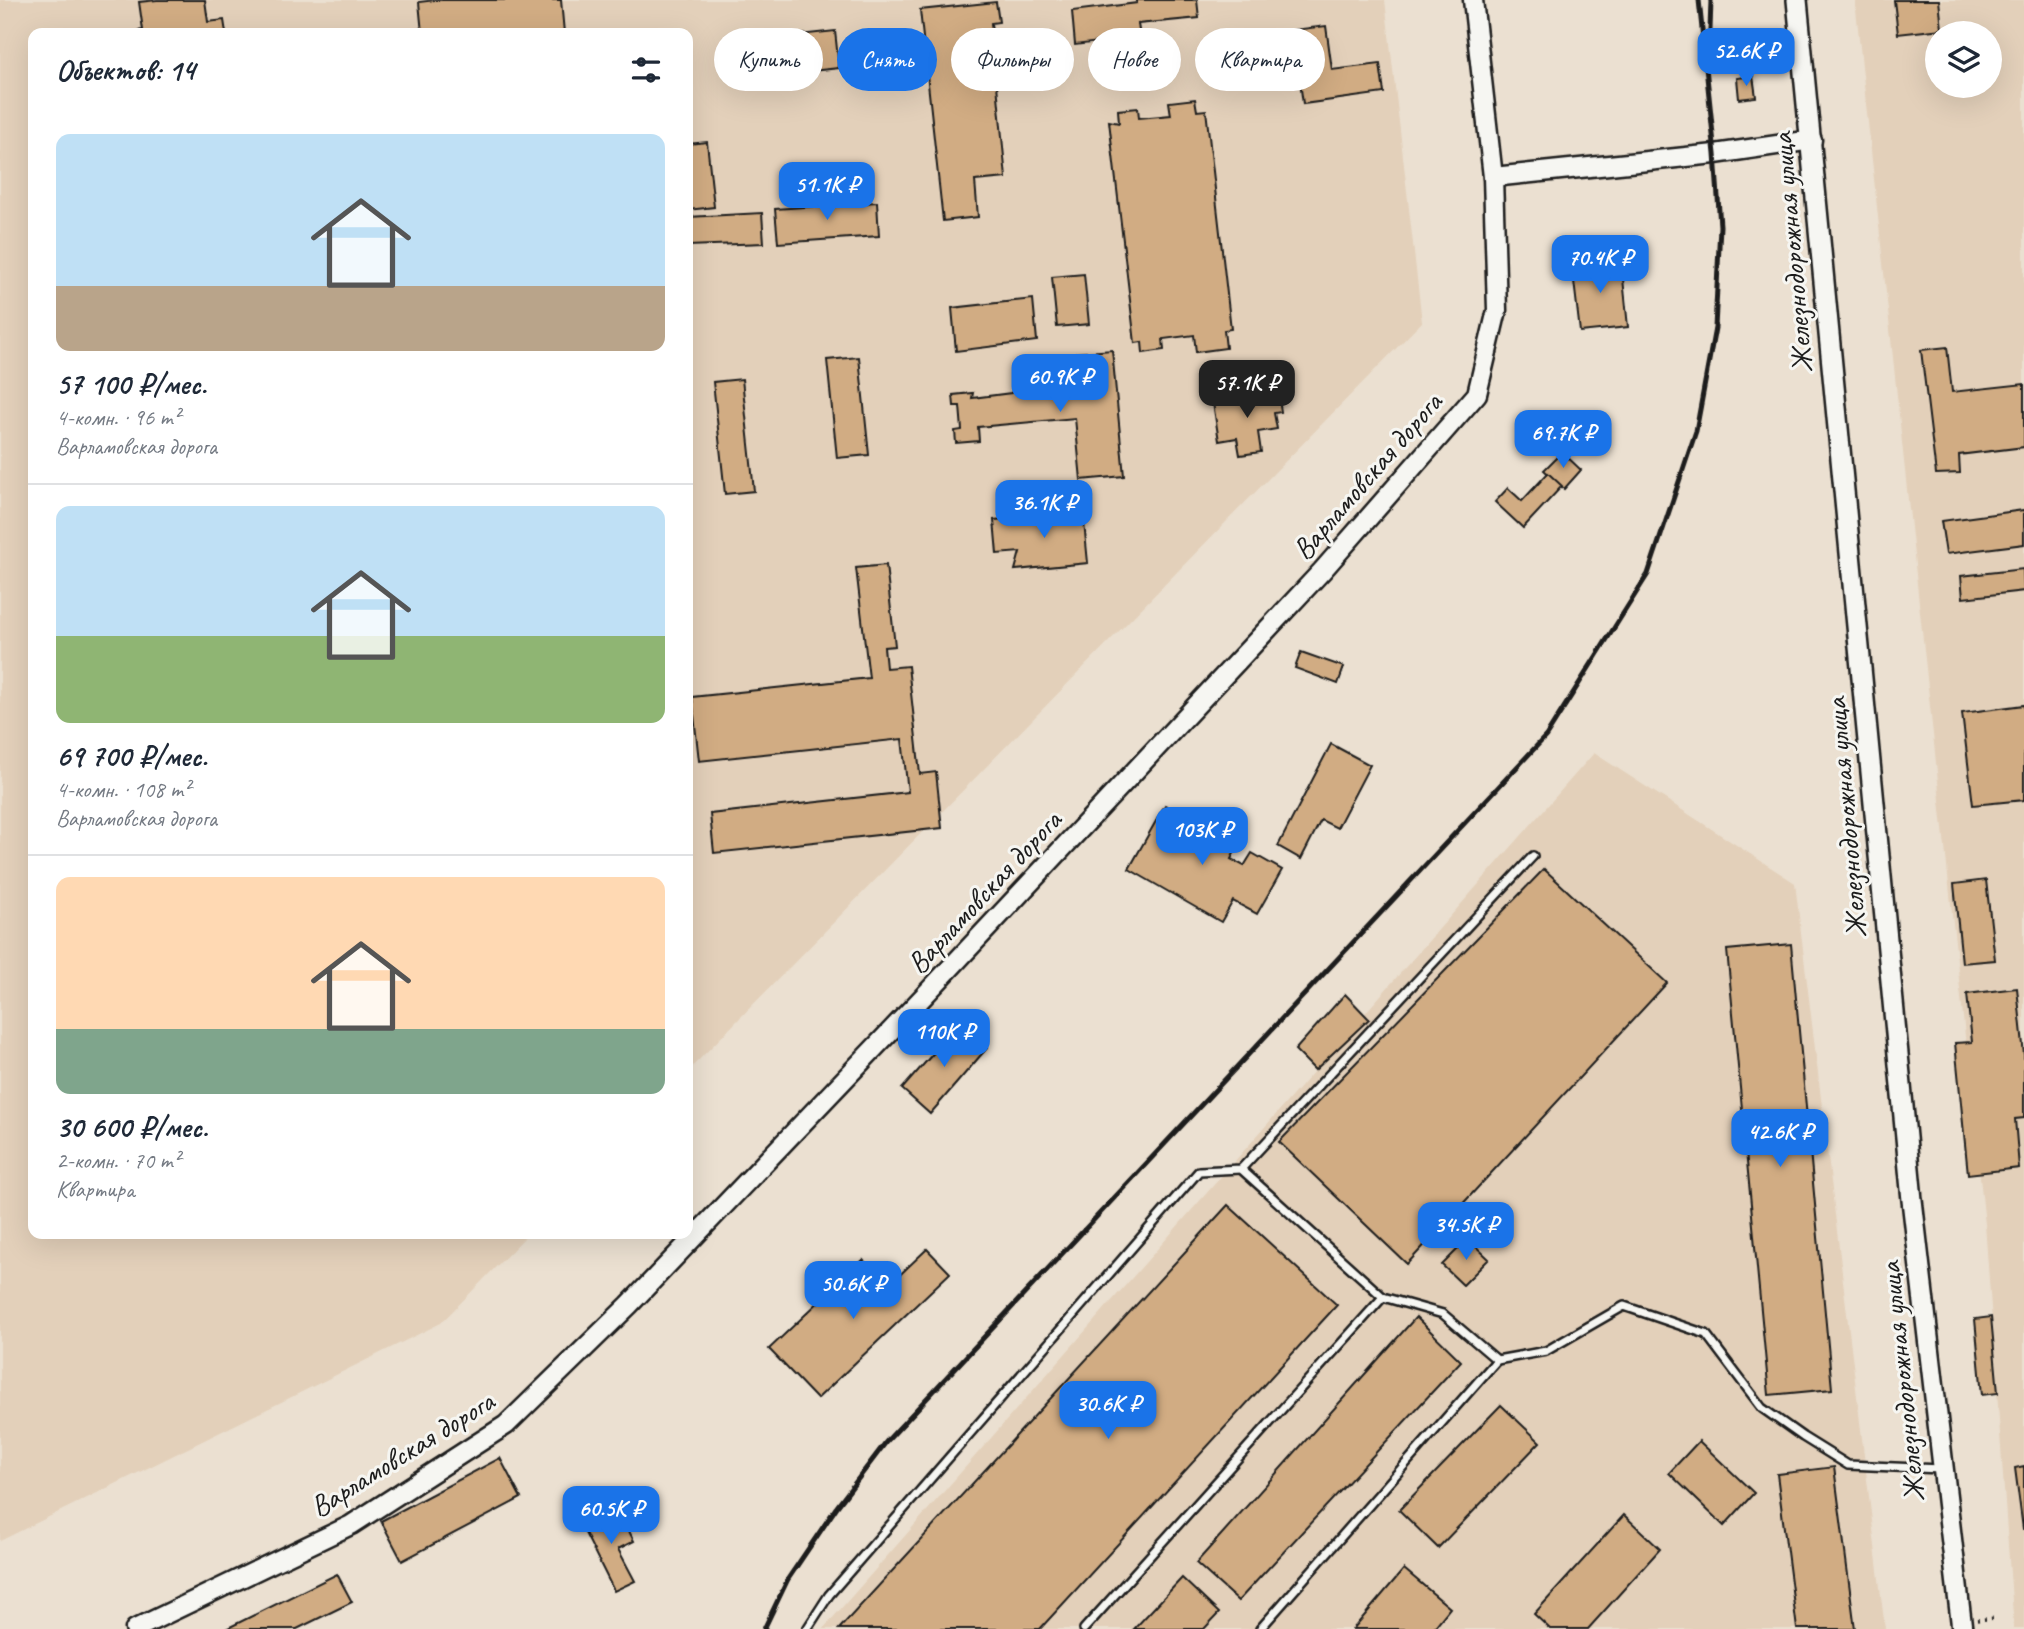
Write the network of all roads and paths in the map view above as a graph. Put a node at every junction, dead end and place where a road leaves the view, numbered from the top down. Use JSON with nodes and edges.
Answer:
{"nodes":[{"id":1,"x":1473,"y":0,"type":"edge"},
{"id":2,"x":1797,"y":0,"type":"edge"},
{"id":3,"x":1812,"y":140,"type":"junction"},
{"id":4,"x":1493,"y":177,"type":"junction"},
{"id":5,"x":1533,"y":856,"type":"dead end"},
{"id":6,"x":1241,"y":1169,"type":"junction"},
{"id":7,"x":693,"y":1238,"type":"edge"},
{"id":8,"x":692,"y":1239,"type":"edge"},
{"id":9,"x":1383,"y":1297,"type":"junction"},
{"id":10,"x":1497,"y":1360,"type":"junction"},
{"id":11,"x":1942,"y":1469,"type":"junction"},
{"id":12,"x":135,"y":1629,"type":"edge"},
{"id":13,"x":807,"y":1629,"type":"edge"},
{"id":14,"x":1084,"y":1629,"type":"edge"},
{"id":15,"x":1260,"y":1629,"type":"edge"},
{"id":16,"x":1962,"y":1629,"type":"edge"}],
"edges":[{"from":1,"to":4,"type":"street","name":"Варламовская дорога"},
{"from":2,"to":3,"type":"main road","name":"Железнодорожная улица"},
{"from":3,"to":4,"type":"street"},
{"from":3,"to":11,"type":"main road","name":"Железнодорожная улица"},
{"from":4,"to":7,"type":"street","name":"Варламовская дорога"},
{"from":5,"to":6,"type":"lane"},
{"from":6,"to":9,"type":"lane"},
{"from":6,"to":13,"type":"lane"},
{"from":8,"to":12,"type":"street","name":"Варламовская дорога"},
{"from":9,"to":10,"type":"lane"},
{"from":9,"to":14,"type":"lane"},
{"from":10,"to":11,"type":"lane"},
{"from":10,"to":15,"type":"lane"},
{"from":11,"to":16,"type":"main road","name":"Железнодорожная улица"}]}
